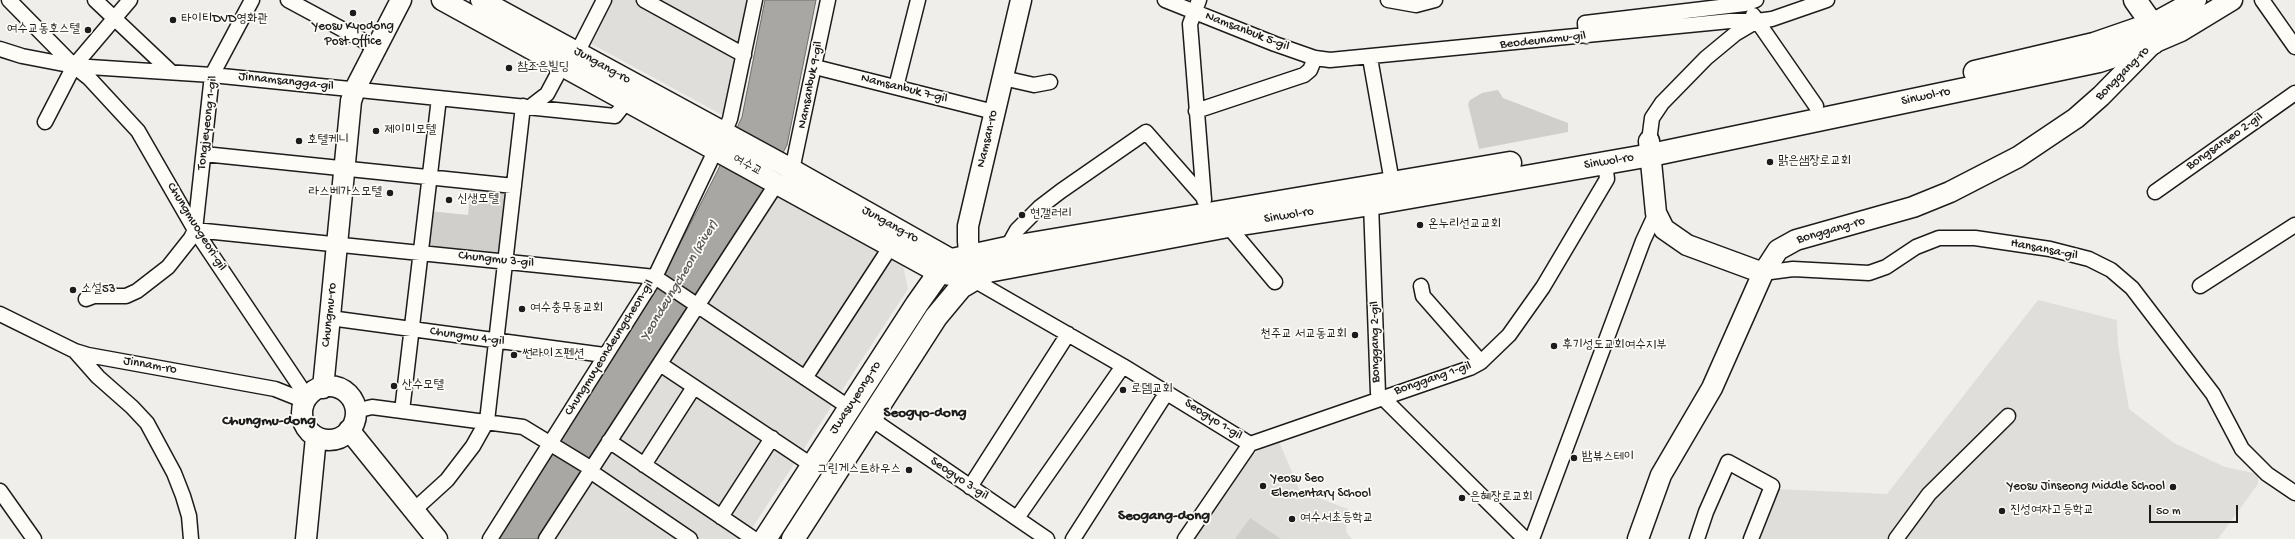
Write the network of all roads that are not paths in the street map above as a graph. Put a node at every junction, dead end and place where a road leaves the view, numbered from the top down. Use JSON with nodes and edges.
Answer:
{"nodes":[{"id":1,"x":9,"y":0,"type":"edge"},
{"id":2,"x":95,"y":0,"type":"edge"},
{"id":3,"x":130,"y":0,"type":"edge"},
{"id":4,"x":252,"y":0,"type":"edge"},
{"id":5,"x":288,"y":0,"type":"edge"},
{"id":6,"x":401,"y":0,"type":"edge"},
{"id":7,"x":442,"y":0,"type":"edge"},
{"id":8,"x":481,"y":0,"type":"edge"},
{"id":9,"x":604,"y":0,"type":"edge"},
{"id":10,"x":644,"y":0,"type":"edge"},
{"id":11,"x":755,"y":0,"type":"edge"},
{"id":12,"x":828,"y":0,"type":"edge"},
{"id":13,"x":918,"y":0,"type":"edge"},
{"id":14,"x":1022,"y":0,"type":"edge"},
{"id":15,"x":1164,"y":0,"type":"edge"},
{"id":16,"x":1388,"y":0,"type":"edge"},
{"id":17,"x":1435,"y":0,"type":"edge"},
{"id":18,"x":1827,"y":0,"type":"edge"},
{"id":19,"x":2135,"y":0,"type":"edge"},
{"id":20,"x":2196,"y":0,"type":"edge"},
{"id":21,"x":2232,"y":0,"type":"edge"},
{"id":22,"x":2262,"y":0,"type":"edge"},
{"id":23,"x":1748,"y":1,"type":"edge"},
{"id":24,"x":1197,"y":6,"type":"edge"},
{"id":25,"x":114,"y":18,"type":"junction"},
{"id":26,"x":1756,"y":21,"type":"junction"},
{"id":27,"x":2152,"y":34,"type":"junction"},
{"id":28,"x":1586,"y":36,"type":"junction"},
{"id":29,"x":2295,"y":47,"type":"edge"},
{"id":30,"x":376,"y":48,"type":"junction"},
{"id":31,"x":0,"y":49,"type":"edge"},
{"id":32,"x":577,"y":53,"type":"junction"},
{"id":33,"x":744,"y":55,"type":"junction"},
{"id":34,"x":1315,"y":58,"type":"junction"},
{"id":35,"x":1370,"y":58,"type":"junction"},
{"id":36,"x":1330,"y":60,"type":"joint"},
{"id":37,"x":74,"y":66,"type":"junction"},
{"id":38,"x":562,"y":66,"type":"junction"},
{"id":39,"x":815,"y":67,"type":"junction"},
{"id":40,"x":170,"y":71,"type":"junction"},
{"id":41,"x":212,"y":75,"type":"junction"},
{"id":42,"x":1003,"y":78,"type":"junction"},
{"id":43,"x":1050,"y":82,"type":"dead end"},
{"id":44,"x":896,"y":87,"type":"junction"},
{"id":45,"x":355,"y":89,"type":"junction"},
{"id":46,"x":2295,"y":93,"type":"edge"},
{"id":47,"x":439,"y":98,"type":"junction"},
{"id":48,"x":627,"y":101,"type":"junction"},
{"id":49,"x":1816,"y":106,"type":"junction"},
{"id":50,"x":526,"y":107,"type":"junction"},
{"id":51,"x":1196,"y":111,"type":"junction"},
{"id":52,"x":994,"y":112,"type":"junction"},
{"id":53,"x":46,"y":122,"type":"dead end"},
{"id":54,"x":720,"y":141,"type":"junction"},
{"id":55,"x":1650,"y":148,"type":"junction"},
{"id":56,"x":204,"y":154,"type":"junction"},
{"id":57,"x":1605,"y":162,"type":"junction"},
{"id":58,"x":344,"y":168,"type":"junction"},
{"id":59,"x":784,"y":173,"type":"junction"},
{"id":60,"x":429,"y":177,"type":"junction"},
{"id":61,"x":1392,"y":182,"type":"junction"},
{"id":62,"x":514,"y":186,"type":"junction"},
{"id":63,"x":2155,"y":192,"type":"dead end"},
{"id":64,"x":1371,"y":204,"type":"junction"},
{"id":65,"x":1204,"y":206,"type":"junction"},
{"id":66,"x":1656,"y":213,"type":"junction"},
{"id":67,"x":2295,"y":225,"type":"edge"},
{"id":68,"x":1228,"y":226,"type":"junction"},
{"id":69,"x":195,"y":230,"type":"junction"},
{"id":70,"x":337,"y":243,"type":"junction"},
{"id":71,"x":891,"y":246,"type":"junction"},
{"id":72,"x":1007,"y":248,"type":"junction"},
{"id":73,"x":421,"y":252,"type":"junction"},
{"id":74,"x":505,"y":261,"type":"junction"},
{"id":75,"x":953,"y":263,"type":"junction"},
{"id":76,"x":1763,"y":273,"type":"junction"},
{"id":77,"x":655,"y":277,"type":"junction"},
{"id":78,"x":972,"y":278,"type":"junction"},
{"id":79,"x":1275,"y":282,"type":"dead end"},
{"id":80,"x":1421,"y":286,"type":"dead end"},
{"id":81,"x":2200,"y":286,"type":"dead end"},
{"id":82,"x":86,"y":299,"type":"dead end"},
{"id":83,"x":695,"y":303,"type":"junction"},
{"id":84,"x":0,"y":314,"type":"edge"},
{"id":85,"x":330,"y":318,"type":"junction"},
{"id":86,"x":412,"y":329,"type":"junction"},
{"id":87,"x":1068,"y":334,"type":"junction"},
{"id":88,"x":496,"y":341,"type":"junction"},
{"id":89,"x":75,"y":351,"type":"junction"},
{"id":90,"x":604,"y":355,"type":"junction"},
{"id":91,"x":1481,"y":362,"type":"junction"},
{"id":92,"x":660,"y":364,"type":"junction"},
{"id":93,"x":1123,"y":366,"type":"junction"},
{"id":94,"x":805,"y":378,"type":"junction"},
{"id":95,"x":694,"y":387,"type":"junction"},
{"id":96,"x":1167,"y":392,"type":"junction"},
{"id":97,"x":312,"y":395,"type":"junction"},
{"id":98,"x":1382,"y":397,"type":"junction"},
{"id":99,"x":850,"y":408,"type":"junction"},
{"id":100,"x":402,"y":411,"type":"junction"},
{"id":101,"x":355,"y":412,"type":"junction"},
{"id":102,"x":2008,"y":416,"type":"dead end"},
{"id":103,"x":870,"y":418,"type":"junction"},
{"id":104,"x":487,"y":421,"type":"junction"},
{"id":105,"x":349,"y":430,"type":"junction"},
{"id":106,"x":316,"y":437,"type":"junction"},
{"id":107,"x":772,"y":438,"type":"junction"},
{"id":108,"x":609,"y":441,"type":"junction"},
{"id":109,"x":550,"y":442,"type":"junction"},
{"id":110,"x":1250,"y":444,"type":"junction"},
{"id":111,"x":644,"y":465,"type":"junction"},
{"id":112,"x":813,"y":466,"type":"junction"},
{"id":113,"x":588,"y":468,"type":"junction"},
{"id":114,"x":970,"y":487,"type":"junction"},
{"id":115,"x":0,"y":491,"type":"edge"},
{"id":116,"x":2295,"y":493,"type":"edge"},
{"id":117,"x":414,"y":510,"type":"junction"},
{"id":118,"x":721,"y":517,"type":"junction"},
{"id":119,"x":1017,"y":518,"type":"junction"},
{"id":120,"x":34,"y":539,"type":"edge"},
{"id":121,"x":190,"y":539,"type":"edge"},
{"id":122,"x":306,"y":539,"type":"edge"},
{"id":123,"x":437,"y":539,"type":"edge"},
{"id":124,"x":490,"y":539,"type":"edge"},
{"id":125,"x":546,"y":539,"type":"edge"},
{"id":126,"x":690,"y":539,"type":"edge"},
{"id":127,"x":754,"y":539,"type":"edge"},
{"id":128,"x":765,"y":539,"type":"edge"},
{"id":129,"x":792,"y":539,"type":"edge"},
{"id":130,"x":1047,"y":539,"type":"edge"},
{"id":131,"x":1073,"y":539,"type":"edge"},
{"id":132,"x":1185,"y":539,"type":"edge"},
{"id":133,"x":1525,"y":539,"type":"edge"},
{"id":134,"x":1532,"y":539,"type":"edge"},
{"id":135,"x":1638,"y":539,"type":"edge"},
{"id":136,"x":1697,"y":539,"type":"edge"},
{"id":137,"x":1751,"y":539,"type":"edge"},
{"id":138,"x":1896,"y":539,"type":"edge"}],
"edges":[{"from":1,"to":37,"type":"street"},
{"from":2,"to":25,"type":"street"},
{"from":3,"to":25,"type":"street"},
{"from":4,"to":41,"type":"street","name":"Tongjeyeong 1-gil"},
{"from":5,"to":30,"type":"street"},
{"from":6,"to":30,"type":"street","name":"Chungmu-ro"},
{"from":7,"to":38,"type":"street"},
{"from":8,"to":32,"type":"street","name":"Jungang-ro"},
{"from":9,"to":32,"type":"street"},
{"from":10,"to":33,"type":"street"},
{"from":11,"to":33,"type":"street","name":"Chungmuyeondeungcheon-gil"},
{"from":12,"to":39,"type":"street","name":"Namsanbuk 9-gil"},
{"from":13,"to":44,"type":"street"},
{"from":14,"to":42,"type":"street","name":"Namsan-ro"},
{"from":15,"to":24,"type":"street","name":"Namsanbuk 5-gil"},
{"from":16,"to":17,"type":"street"},
{"from":18,"to":26,"type":"street","name":"Beodeunamu-gil"},
{"from":19,"to":27,"type":"main road"},
{"from":20,"to":27,"type":"street","name":"Sinwol-ro"},
{"from":21,"to":27,"type":"street","name":"Sinwol-ro"},
{"from":22,"to":29,"type":"street"},
{"from":23,"to":26,"type":"street"},
{"from":23,"to":28,"type":"street"},
{"from":24,"to":34,"type":"street","name":"Namsanbuk 5-gil"},
{"from":24,"to":51,"type":"street"},
{"from":25,"to":37,"type":"street"},
{"from":25,"to":40,"type":"street"},
{"from":26,"to":28,"type":"street","name":"Beodeunamu-gil"},
{"from":26,"to":49,"type":"street"},
{"from":26,"to":55,"type":"street"},
{"from":27,"to":49,"type":"main road","name":"Sinwol-ro"},
{"from":27,"to":55,"type":"main road","name":"Sinwol-ro"},
{"from":27,"to":76,"type":"street","name":"Bonggang-ro"},
{"from":28,"to":35,"type":"street","name":"Beodeunamu-gil"},
{"from":30,"to":45,"type":"street","name":"Chungmu-ro"},
{"from":31,"to":37,"type":"street","name":"Jinnamsangga-gil"},
{"from":32,"to":54,"type":"street","name":"Jungang-ro"},
{"from":33,"to":54,"type":"street","name":"Chungmuyeondeungcheon-gil"},
{"from":34,"to":36,"type":"street","name":"Namsanbuk 5-gil"},
{"from":34,"to":51,"type":"street"},
{"from":35,"to":36,"type":"street","name":"Beodeunamu-gil"},
{"from":35,"to":61,"type":"street"},
{"from":37,"to":40,"type":"street","name":"Jinnamsangga-gil"},
{"from":37,"to":53,"type":"street"},
{"from":37,"to":69,"type":"street","name":"Chungmuogeori-gil"},
{"from":38,"to":48,"type":"street"},
{"from":38,"to":50,"type":"street"},
{"from":39,"to":44,"type":"street","name":"Namsanbuk 7-gil"},
{"from":39,"to":59,"type":"street","name":"Namsanbuk 9-gil"},
{"from":40,"to":41,"type":"street","name":"Jinnamsangga-gil"},
{"from":41,"to":45,"type":"street","name":"Jinnamsangga-gil"},
{"from":41,"to":56,"type":"street","name":"Tongjeyeong 1-gil"},
{"from":42,"to":43,"type":"street"},
{"from":42,"to":52,"type":"street","name":"Namsan-ro"},
{"from":44,"to":52,"type":"street","name":"Namsanbuk 7-gil"},
{"from":45,"to":47,"type":"street","name":"Jinnamsangga-gil"},
{"from":45,"to":58,"type":"street","name":"Chungmu-ro"},
{"from":46,"to":63,"type":"street","name":"Bongsanseo 2-gil"},
{"from":47,"to":50,"type":"street","name":"Jinnamsangga-gil"},
{"from":47,"to":60,"type":"street"},
{"from":48,"to":50,"type":"street","name":"Jinnamsangga-gil"},
{"from":48,"to":54,"type":"street"},
{"from":49,"to":55,"type":"main road","name":"Sinwol-ro"},
{"from":50,"to":62,"type":"street"},
{"from":51,"to":65,"type":"street"},
{"from":52,"to":75,"type":"street","name":"Namsan-ro"},
{"from":54,"to":59,"type":"street","name":"여수교"},
{"from":54,"to":77,"type":"street","name":"Chungmuyeondeungcheon-gil"},
{"from":55,"to":57,"type":"main road","name":"Sinwol-ro"},
{"from":55,"to":61,"type":"main road","name":"Sinwol-ro"},
{"from":55,"to":66,"type":"street"},
{"from":56,"to":58,"type":"street"},
{"from":56,"to":69,"type":"street","name":"Tongjeyeong 1-gil"},
{"from":57,"to":64,"type":"main road","name":"Sinwol-ro"},
{"from":57,"to":91,"type":"street","name":"Bonggang 1-gil"},
{"from":58,"to":60,"type":"street"},
{"from":58,"to":70,"type":"street","name":"Chungmu-ro"},
{"from":59,"to":71,"type":"street"},
{"from":59,"to":75,"type":"street","name":"Jungang-ro"},
{"from":59,"to":83,"type":"street"},
{"from":60,"to":62,"type":"street"},
{"from":60,"to":73,"type":"street"},
{"from":61,"to":65,"type":"main road","name":"Sinwol-ro"},
{"from":62,"to":74,"type":"street"},
{"from":64,"to":68,"type":"main road","name":"Sinwol-ro"},
{"from":64,"to":98,"type":"street","name":"Bonggang 2-gil"},
{"from":65,"to":72,"type":"main road","name":"Sinwol-ro"},
{"from":65,"to":72,"type":"street"},
{"from":66,"to":76,"type":"street"},
{"from":66,"to":134,"type":"street"},
{"from":67,"to":81,"type":"street"},
{"from":68,"to":78,"type":"main road","name":"Sinwol-ro"},
{"from":68,"to":79,"type":"street"},
{"from":69,"to":70,"type":"street"},
{"from":69,"to":82,"type":"street"},
{"from":69,"to":97,"type":"street","name":"Chungmuogeori-gil"},
{"from":70,"to":73,"type":"street","name":"Chungmu 3-gil"},
{"from":70,"to":85,"type":"street","name":"Chungmu-ro"},
{"from":71,"to":75,"type":"street"},
{"from":71,"to":94,"type":"street"},
{"from":72,"to":75,"type":"main road","name":"Sinwol-ro"},
{"from":73,"to":74,"type":"street","name":"Chungmu 3-gil"},
{"from":73,"to":86,"type":"street"},
{"from":74,"to":77,"type":"street","name":"Chungmu 3-gil"},
{"from":74,"to":88,"type":"street"},
{"from":75,"to":78,"type":"street","name":"Jungang-ro"},
{"from":75,"to":99,"type":"main road","name":"Jwasuyeong-ro"},
{"from":76,"to":116,"type":"street","name":"Hansansa-gil"},
{"from":76,"to":135,"type":"street","name":"Bonggang-ro"},
{"from":77,"to":83,"type":"street"},
{"from":77,"to":90,"type":"street","name":"Chungmuyeondeungcheon-gil"},
{"from":78,"to":87,"type":"street","name":"Seogyo 1-gil"},
{"from":78,"to":103,"type":"main road","name":"Jwasuyeong-ro"},
{"from":80,"to":91,"type":"street"},
{"from":83,"to":92,"type":"street"},
{"from":83,"to":94,"type":"street"},
{"from":84,"to":89,"type":"street","name":"Jinnam-ro"},
{"from":85,"to":86,"type":"street","name":"Chungmu 4-gil"},
{"from":85,"to":97,"type":"street","name":"Chungmu-ro"},
{"from":86,"to":88,"type":"street","name":"Chungmu 4-gil"},
{"from":86,"to":100,"type":"street"},
{"from":87,"to":93,"type":"street","name":"Seogyo 1-gil"},
{"from":87,"to":114,"type":"street"},
{"from":88,"to":90,"type":"street","name":"Chungmu 4-gil"},
{"from":88,"to":104,"type":"street"},
{"from":89,"to":97,"type":"street","name":"Jinnam-ro"},
{"from":89,"to":121,"type":"street"},
{"from":90,"to":109,"type":"street","name":"Chungmuyeondeungcheon-gil"},
{"from":91,"to":98,"type":"street","name":"Bonggang 1-gil"},
{"from":92,"to":95,"type":"street"},
{"from":92,"to":108,"type":"street"},
{"from":93,"to":96,"type":"street","name":"Seogyo 1-gil"},
{"from":93,"to":119,"type":"street"},
{"from":94,"to":99,"type":"street"},
{"from":95,"to":107,"type":"street"},
{"from":95,"to":111,"type":"street"},
{"from":96,"to":110,"type":"street","name":"Seogyo 1-gil"},
{"from":96,"to":131,"type":"street"},
{"from":97,"to":101,"type":"street"},
{"from":97,"to":106,"type":"street"},
{"from":98,"to":110,"type":"street","name":"Bonggang 1-gil"},
{"from":98,"to":133,"type":"street","name":"Bonggang 2-gil"},
{"from":99,"to":112,"type":"main road","name":"Jwasuyeong-ro"},
{"from":100,"to":101,"type":"street"},
{"from":100,"to":104,"type":"street"},
{"from":101,"to":105,"type":"street"},
{"from":102,"to":138,"type":"street"},
{"from":103,"to":114,"type":"street","name":"Seogyo 3-gil"},
{"from":103,"to":129,"type":"main road","name":"Jwasuyeong-ro"},
{"from":104,"to":109,"type":"street"},
{"from":104,"to":117,"type":"street"},
{"from":105,"to":106,"type":"street"},
{"from":105,"to":117,"type":"street"},
{"from":106,"to":122,"type":"street"},
{"from":107,"to":112,"type":"street"},
{"from":107,"to":118,"type":"street"},
{"from":108,"to":111,"type":"street"},
{"from":108,"to":113,"type":"street"},
{"from":109,"to":113,"type":"street"},
{"from":109,"to":124,"type":"street","name":"Chungmuyeondeungcheon-gil"},
{"from":110,"to":132,"type":"street","name":"Seogyo 1-gil"},
{"from":111,"to":118,"type":"street"},
{"from":112,"to":128,"type":"main road","name":"Jwasuyeong-ro"},
{"from":113,"to":125,"type":"street"},
{"from":113,"to":126,"type":"street"},
{"from":114,"to":119,"type":"street","name":"Seogyo 3-gil"},
{"from":115,"to":120,"type":"street"},
{"from":117,"to":123,"type":"street"},
{"from":118,"to":127,"type":"street"},
{"from":119,"to":130,"type":"street","name":"Seogyo 3-gil"},
{"from":136,"to":137,"type":"street"}]}
